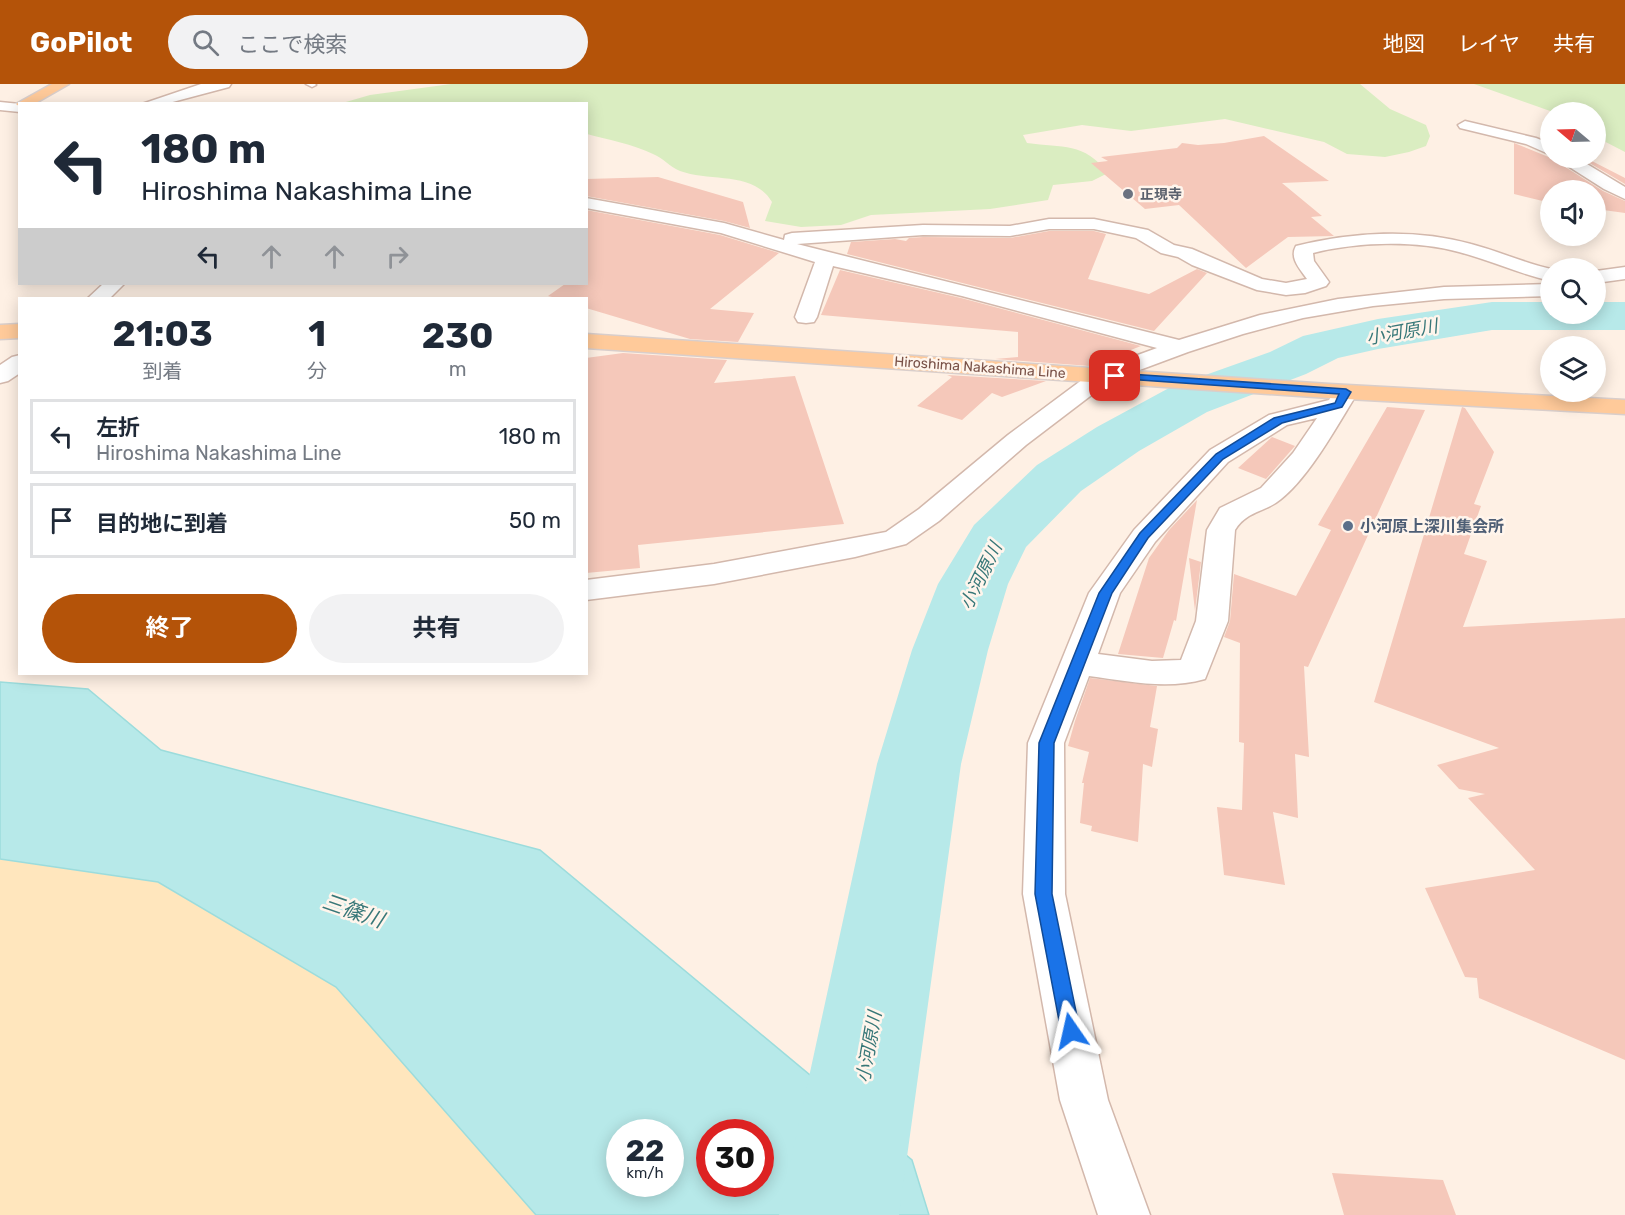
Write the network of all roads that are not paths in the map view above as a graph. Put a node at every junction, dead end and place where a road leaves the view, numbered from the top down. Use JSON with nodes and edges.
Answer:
{"nodes":[{"id":1,"x":62,"y":84,"type":"edge"},
{"id":2,"x":224,"y":84,"type":"edge"},
{"id":3,"x":24,"y":102,"type":"edge"},
{"id":4,"x":156,"y":102,"type":"edge"},
{"id":5,"x":15,"y":106,"type":"edge"},
{"id":6,"x":0,"y":116,"type":"edge"},
{"id":7,"x":1465,"y":125,"type":"dead end"},
{"id":8,"x":1540,"y":145,"type":"edge"},
{"id":9,"x":1584,"y":168,"type":"edge"},
{"id":10,"x":1620,"y":170,"type":"dead end"},
{"id":11,"x":1591,"y":172,"type":"junction"},
{"id":12,"x":1625,"y":194,"type":"edge"},
{"id":13,"x":588,"y":203,"type":"edge"},
{"id":14,"x":1064,"y":207,"type":"dead end"},
{"id":15,"x":903,"y":232,"type":"junction"},
{"id":16,"x":763,"y":240,"type":"junction"},
{"id":17,"x":826,"y":259,"type":"junction"},
{"id":18,"x":1540,"y":272,"type":"edge"},
{"id":19,"x":1625,"y":273,"type":"edge"},
{"id":20,"x":1606,"y":276,"type":"edge"},
{"id":21,"x":1319,"y":282,"type":"junction"},
{"id":22,"x":113,"y":285,"type":"edge"},
{"id":23,"x":1625,"y":289,"type":"edge"},
{"id":24,"x":1540,"y":290,"type":"edge"},
{"id":25,"x":1606,"y":290,"type":"edge"},
{"id":26,"x":99,"y":297,"type":"edge"},
{"id":27,"x":1344,"y":304,"type":"junction"},
{"id":28,"x":806,"y":317,"type":"dead end"},
{"id":29,"x":18,"y":331,"type":"edge"},
{"id":30,"x":0,"y":332,"type":"edge"},
{"id":31,"x":588,"y":341,"type":"edge"},
{"id":32,"x":1180,"y":347,"type":"junction"},
{"id":33,"x":18,"y":363,"type":"edge"},
{"id":34,"x":0,"y":376,"type":"edge"},
{"id":35,"x":1115,"y":376,"type":"junction"},
{"id":36,"x":1338,"y":396,"type":"junction"},
{"id":37,"x":1625,"y":407,"type":"edge"},
{"id":38,"x":588,"y":590,"type":"edge"},
{"id":39,"x":1076,"y":663,"type":"junction"},
{"id":40,"x":1124,"y":1215,"type":"edge"}],
"edges":[{"from":1,"to":3,"type":"main road"},
{"from":2,"to":4,"type":"street"},
{"from":5,"to":6,"type":"main road"},
{"from":7,"to":8,"type":"street"},
{"from":9,"to":11,"type":"street"},
{"from":10,"to":11,"type":"street"},
{"from":11,"to":12,"type":"street"},
{"from":13,"to":16,"type":"street"},
{"from":14,"to":15,"type":"street"},
{"from":15,"to":16,"type":"street"},
{"from":15,"to":21,"type":"street"},
{"from":16,"to":17,"type":"street"},
{"from":17,"to":28,"type":"street"},
{"from":17,"to":32,"type":"street"},
{"from":18,"to":21,"type":"street"},
{"from":19,"to":20,"type":"street"},
{"from":21,"to":27,"type":"street"},
{"from":22,"to":26,"type":"street"},
{"from":23,"to":25,"type":"street"},
{"from":24,"to":27,"type":"street"},
{"from":27,"to":32,"type":"street"},
{"from":29,"to":30,"type":"main road"},
{"from":31,"to":35,"type":"main road","name":"Hiroshima Nakashima Line"},
{"from":32,"to":35,"type":"street"},
{"from":33,"to":34,"type":"street"},
{"from":35,"to":36,"type":"main road","name":"Hiroshima Nakashima Line"},
{"from":35,"to":38,"type":"street"},
{"from":36,"to":37,"type":"main road","name":"Hiroshima Nakashima Line"},
{"from":36,"to":39,"type":"street"},
{"from":36,"to":39,"type":"street"},
{"from":39,"to":40,"type":"street"}]}
